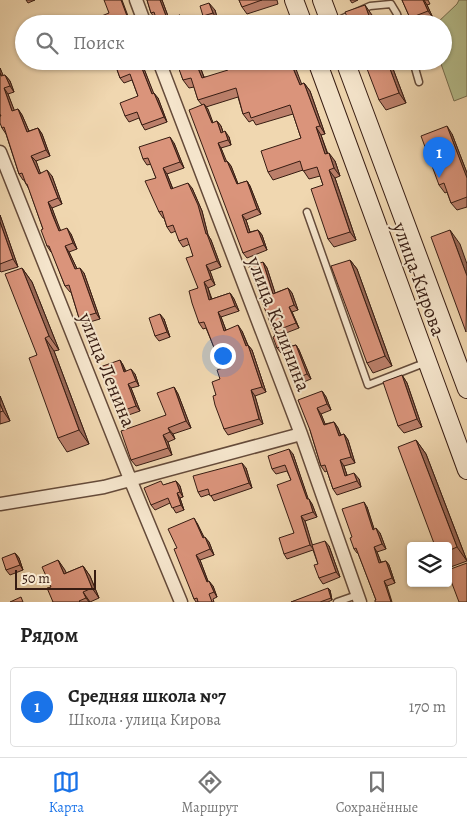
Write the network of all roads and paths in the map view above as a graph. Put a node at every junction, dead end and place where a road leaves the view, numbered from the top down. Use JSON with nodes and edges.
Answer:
{"nodes":[{"id":1,"x":136,"y":0,"type":"edge"},
{"id":2,"x":294,"y":0,"type":"edge"},
{"id":3,"x":322,"y":0,"type":"edge"},
{"id":4,"x":142,"y":15,"type":"edge"},
{"id":5,"x":300,"y":15,"type":"edge"},
{"id":6,"x":328,"y":15,"type":"edge"},
{"id":7,"x":349,"y":15,"type":"edge"},
{"id":8,"x":397,"y":15,"type":"edge"},
{"id":9,"x":162,"y":70,"type":"edge"},
{"id":10,"x":320,"y":70,"type":"edge"},
{"id":11,"x":348,"y":70,"type":"edge"},
{"id":12,"x":415,"y":70,"type":"edge"},
{"id":13,"x":419,"y":82,"type":"dead end"},
{"id":14,"x":368,"y":121,"type":"junction"},
{"id":15,"x":342,"y":130,"type":"junction"},
{"id":16,"x":0,"y":152,"type":"edge"},
{"id":17,"x":307,"y":212,"type":"dead end"},
{"id":18,"x":427,"y":362,"type":"junction"},
{"id":19,"x":467,"y":389,"type":"edge"},
{"id":20,"x":301,"y":434,"type":"junction"},
{"id":21,"x":467,"y":470,"type":"edge"},
{"id":22,"x":130,"y":479,"type":"junction"},
{"id":23,"x":0,"y":504,"type":"edge"},
{"id":24,"x":358,"y":598,"type":"edge"},
{"id":25,"x":181,"y":602,"type":"edge"},
{"id":26,"x":337,"y":602,"type":"edge"}],
"edges":[{"from":1,"to":4,"type":"street"},
{"from":2,"to":5,"type":"street"},
{"from":3,"to":6,"type":"street"},
{"from":7,"to":8,"type":"lane"},
{"from":9,"to":20,"type":"street","name":"улица Калинина"},
{"from":10,"to":15,"type":"street","name":"улица Кирова"},
{"from":11,"to":14,"type":"street","name":"улица Кирова"},
{"from":12,"to":13,"type":"lane"},
{"from":14,"to":15,"type":"street"},
{"from":14,"to":19,"type":"street","name":"улица Кирова"},
{"from":15,"to":18,"type":"street","name":"улица Кирова"},
{"from":16,"to":22,"type":"street","name":"улица Ленина"},
{"from":17,"to":18,"type":"lane"},
{"from":18,"to":21,"type":"street","name":"улица Кирова"},
{"from":20,"to":22,"type":"street"},
{"from":20,"to":24,"type":"street","name":"улица Калинина"},
{"from":22,"to":23,"type":"street"},
{"from":22,"to":25,"type":"street","name":"улица Ленина"},
{"from":24,"to":26,"type":"lane"}]}
